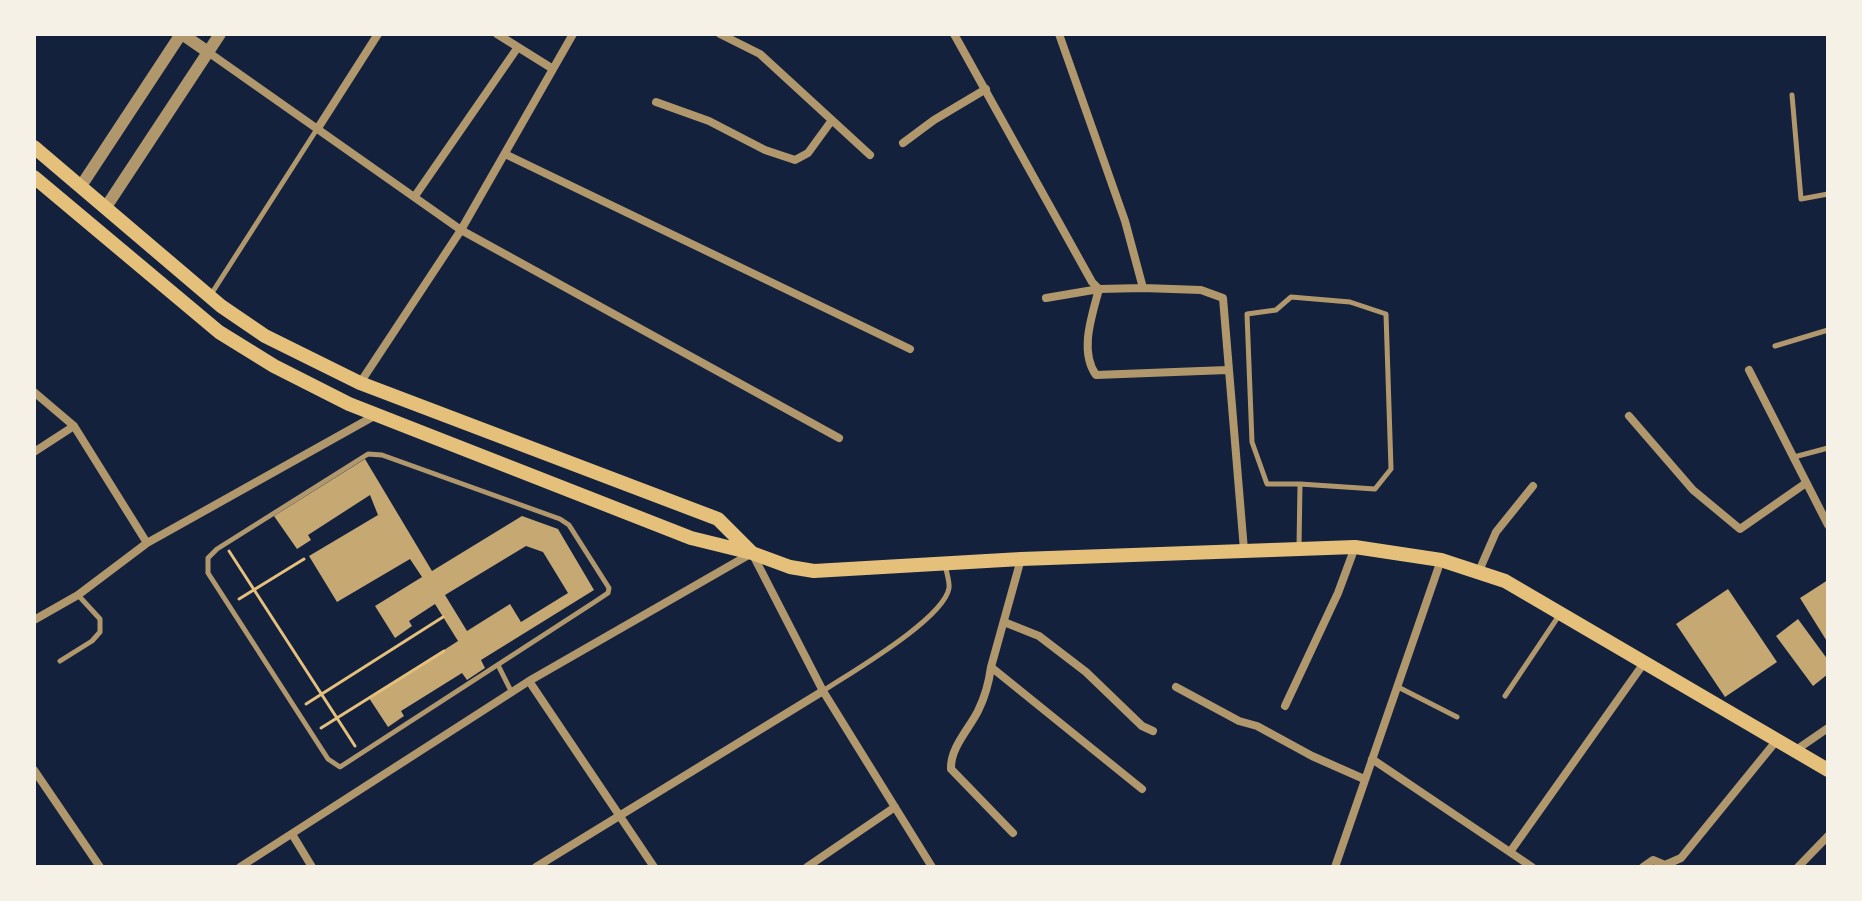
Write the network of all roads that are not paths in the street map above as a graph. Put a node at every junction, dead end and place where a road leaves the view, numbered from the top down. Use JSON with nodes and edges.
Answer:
{"nodes":[{"id":1,"x":182,"y":34,"type":"edge"},
{"id":2,"x":220,"y":34,"type":"edge"},
{"id":3,"x":378,"y":34,"type":"edge"},
{"id":4,"x":497,"y":34,"type":"edge"},
{"id":5,"x":573,"y":34,"type":"edge"},
{"id":6,"x":720,"y":34,"type":"edge"},
{"id":7,"x":954,"y":34,"type":"edge"},
{"id":8,"x":1059,"y":34,"type":"edge"},
{"id":9,"x":518,"y":47,"type":"junction"},
{"id":10,"x":208,"y":52,"type":"junction"},
{"id":11,"x":553,"y":69,"type":"junction"},
{"id":12,"x":986,"y":89,"type":"junction"},
{"id":13,"x":1792,"y":95,"type":"dead end"},
{"id":14,"x":656,"y":102,"type":"dead end"},
{"id":15,"x":832,"y":120,"type":"junction"},
{"id":16,"x":318,"y":128,"type":"junction"},
{"id":17,"x":903,"y":143,"type":"dead end"},
{"id":18,"x":34,"y":147,"type":"edge"},
{"id":19,"x":505,"y":154,"type":"junction"},
{"id":20,"x":870,"y":155,"type":"dead end"},
{"id":21,"x":34,"y":177,"type":"edge"},
{"id":22,"x":81,"y":186,"type":"junction"},
{"id":23,"x":1828,"y":194,"type":"edge"},
{"id":24,"x":415,"y":196,"type":"junction"},
{"id":25,"x":67,"y":205,"type":"junction"},
{"id":26,"x":106,"y":207,"type":"junction"},
{"id":27,"x":92,"y":227,"type":"junction"},
{"id":28,"x":461,"y":230,"type":"junction"},
{"id":29,"x":1143,"y":288,"type":"junction"},
{"id":30,"x":1099,"y":289,"type":"junction"},
{"id":31,"x":210,"y":297,"type":"junction"},
{"id":32,"x":1046,"y":298,"type":"dead end"},
{"id":33,"x":1828,"y":330,"type":"edge"},
{"id":34,"x":1775,"y":346,"type":"dead end"},
{"id":35,"x":910,"y":349,"type":"dead end"},
{"id":36,"x":1227,"y":370,"type":"junction"},
{"id":37,"x":1749,"y":370,"type":"dead end"},
{"id":38,"x":360,"y":383,"type":"junction"},
{"id":39,"x":34,"y":392,"type":"edge"},
{"id":40,"x":349,"y":404,"type":"junction"},
{"id":41,"x":376,"y":415,"type":"junction"},
{"id":42,"x":1629,"y":416,"type":"dead end"},
{"id":43,"x":74,"y":426,"type":"junction"},
{"id":44,"x":839,"y":438,"type":"dead end"},
{"id":45,"x":1828,"y":448,"type":"edge"},
{"id":46,"x":34,"y":452,"type":"edge"},
{"id":47,"x":1794,"y":457,"type":"junction"},
{"id":48,"x":1806,"y":483,"type":"junction"},
{"id":49,"x":1300,"y":484,"type":"junction"},
{"id":50,"x":1533,"y":486,"type":"dead end"},
{"id":51,"x":1828,"y":525,"type":"edge"},
{"id":52,"x":147,"y":543,"type":"junction"},
{"id":53,"x":1355,"y":547,"type":"junction"},
{"id":54,"x":1299,"y":548,"type":"junction"},
{"id":55,"x":1244,"y":550,"type":"junction"},
{"id":56,"x":752,"y":553,"type":"junction"},
{"id":57,"x":1021,"y":559,"type":"junction"},
{"id":58,"x":1441,"y":560,"type":"junction"},
{"id":59,"x":945,"y":563,"type":"junction"},
{"id":60,"x":1479,"y":571,"type":"junction"},
{"id":61,"x":78,"y":595,"type":"junction"},
{"id":62,"x":1560,"y":614,"type":"junction"},
{"id":63,"x":34,"y":620,"type":"edge"},
{"id":64,"x":1004,"y":622,"type":"junction"},
{"id":65,"x":60,"y":661,"type":"dead end"},
{"id":66,"x":1644,"y":663,"type":"junction"},
{"id":67,"x":498,"y":665,"type":"junction"},
{"id":68,"x":991,"y":667,"type":"junction"},
{"id":69,"x":529,"y":681,"type":"junction"},
{"id":70,"x":1176,"y":687,"type":"dead end"},
{"id":71,"x":1397,"y":687,"type":"junction"},
{"id":72,"x":823,"y":691,"type":"junction"},
{"id":73,"x":512,"y":693,"type":"junction"},
{"id":74,"x":1505,"y":696,"type":"dead end"},
{"id":75,"x":1285,"y":706,"type":"dead end"},
{"id":76,"x":1457,"y":717,"type":"dead end"},
{"id":77,"x":1828,"y":728,"type":"edge"},
{"id":78,"x":1153,"y":731,"type":"dead end"},
{"id":79,"x":1777,"y":740,"type":"junction"},
{"id":80,"x":1796,"y":750,"type":"junction"},
{"id":81,"x":1372,"y":759,"type":"junction"},
{"id":82,"x":34,"y":770,"type":"edge"},
{"id":83,"x":1828,"y":770,"type":"edge"},
{"id":84,"x":1364,"y":779,"type":"junction"},
{"id":85,"x":1142,"y":789,"type":"dead end"},
{"id":86,"x":895,"y":807,"type":"junction"},
{"id":87,"x":620,"y":814,"type":"junction"},
{"id":88,"x":1013,"y":833,"type":"dead end"},
{"id":89,"x":292,"y":834,"type":"junction"},
{"id":90,"x":1828,"y":836,"type":"edge"},
{"id":91,"x":1510,"y":852,"type":"junction"},
{"id":92,"x":100,"y":867,"type":"edge"},
{"id":93,"x":240,"y":867,"type":"edge"},
{"id":94,"x":312,"y":867,"type":"edge"},
{"id":95,"x":536,"y":867,"type":"edge"},
{"id":96,"x":654,"y":867,"type":"edge"},
{"id":97,"x":807,"y":867,"type":"edge"},
{"id":98,"x":932,"y":867,"type":"edge"},
{"id":99,"x":1335,"y":867,"type":"edge"},
{"id":100,"x":1532,"y":867,"type":"edge"},
{"id":101,"x":1643,"y":867,"type":"edge"},
{"id":102,"x":1798,"y":867,"type":"edge"}],
"edges":[{"from":1,"to":10,"type":"street"},
{"from":1,"to":22,"type":"street"},
{"from":2,"to":10,"type":"street"},
{"from":3,"to":16,"type":"street"},
{"from":4,"to":9,"type":"street"},
{"from":5,"to":11,"type":"street"},
{"from":6,"to":15,"type":"street"},
{"from":7,"to":12,"type":"street"},
{"from":8,"to":29,"type":"street"},
{"from":9,"to":11,"type":"street"},
{"from":9,"to":24,"type":"street"},
{"from":10,"to":16,"type":"street"},
{"from":10,"to":26,"type":"street"},
{"from":11,"to":19,"type":"street"},
{"from":12,"to":17,"type":"street"},
{"from":12,"to":30,"type":"street"},
{"from":13,"to":23,"type":"lane"},
{"from":14,"to":15,"type":"street"},
{"from":15,"to":20,"type":"street"},
{"from":16,"to":24,"type":"street"},
{"from":16,"to":31,"type":"lane"},
{"from":18,"to":22,"type":"main road"},
{"from":19,"to":28,"type":"street"},
{"from":19,"to":35,"type":"street"},
{"from":21,"to":25,"type":"main road"},
{"from":22,"to":25,"type":"main road"},
{"from":22,"to":26,"type":"main road"},
{"from":24,"to":28,"type":"street"},
{"from":25,"to":27,"type":"main road"},
{"from":26,"to":27,"type":"main road"},
{"from":26,"to":31,"type":"main road"},
{"from":27,"to":40,"type":"main road"},
{"from":28,"to":38,"type":"street"},
{"from":28,"to":44,"type":"street"},
{"from":29,"to":30,"type":"street"},
{"from":29,"to":36,"type":"street"},
{"from":30,"to":32,"type":"street"},
{"from":30,"to":36,"type":"street"},
{"from":31,"to":38,"type":"main road"},
{"from":33,"to":34,"type":"lane"},
{"from":36,"to":55,"type":"street"},
{"from":37,"to":47,"type":"street"},
{"from":38,"to":40,"type":"main road"},
{"from":38,"to":56,"type":"main road"},
{"from":39,"to":43,"type":"street"},
{"from":40,"to":41,"type":"main road"},
{"from":41,"to":52,"type":"street"},
{"from":41,"to":56,"type":"main road"},
{"from":42,"to":48,"type":"street"},
{"from":43,"to":46,"type":"street"},
{"from":43,"to":52,"type":"street"},
{"from":45,"to":47,"type":"lane"},
{"from":47,"to":48,"type":"street"},
{"from":48,"to":51,"type":"street"},
{"from":49,"to":49,"type":"lane"},
{"from":49,"to":54,"type":"lane"},
{"from":50,"to":60,"type":"street"},
{"from":52,"to":61,"type":"street"},
{"from":53,"to":54,"type":"main road"},
{"from":53,"to":58,"type":"main road"},
{"from":53,"to":75,"type":"street"},
{"from":54,"to":55,"type":"main road"},
{"from":55,"to":57,"type":"main road"},
{"from":56,"to":59,"type":"main road"},
{"from":56,"to":69,"type":"street"},
{"from":56,"to":72,"type":"street"},
{"from":57,"to":59,"type":"main road"},
{"from":57,"to":64,"type":"street"},
{"from":58,"to":60,"type":"main road"},
{"from":58,"to":71,"type":"street"},
{"from":59,"to":72,"type":"lane"},
{"from":60,"to":62,"type":"main road"},
{"from":61,"to":63,"type":"street"},
{"from":61,"to":65,"type":"lane"},
{"from":62,"to":66,"type":"main road"},
{"from":62,"to":74,"type":"lane"},
{"from":64,"to":68,"type":"street"},
{"from":64,"to":78,"type":"street"},
{"from":66,"to":79,"type":"main road"},
{"from":66,"to":91,"type":"street"},
{"from":67,"to":67,"type":"lane"},
{"from":67,"to":73,"type":"lane"},
{"from":68,"to":85,"type":"street"},
{"from":68,"to":88,"type":"street"},
{"from":69,"to":73,"type":"street"},
{"from":69,"to":87,"type":"street"},
{"from":70,"to":84,"type":"street"},
{"from":71,"to":76,"type":"lane"},
{"from":71,"to":81,"type":"street"},
{"from":72,"to":86,"type":"street"},
{"from":72,"to":87,"type":"street"},
{"from":73,"to":89,"type":"street"},
{"from":77,"to":80,"type":"street"},
{"from":79,"to":80,"type":"main road"},
{"from":79,"to":101,"type":"street"},
{"from":80,"to":83,"type":"main road"},
{"from":81,"to":84,"type":"street"},
{"from":81,"to":91,"type":"street"},
{"from":82,"to":92,"type":"street"},
{"from":84,"to":99,"type":"street"},
{"from":86,"to":97,"type":"street"},
{"from":86,"to":98,"type":"street"},
{"from":87,"to":95,"type":"street"},
{"from":87,"to":96,"type":"street"},
{"from":89,"to":93,"type":"street"},
{"from":89,"to":94,"type":"street"},
{"from":90,"to":102,"type":"street"},
{"from":91,"to":100,"type":"street"}]}
